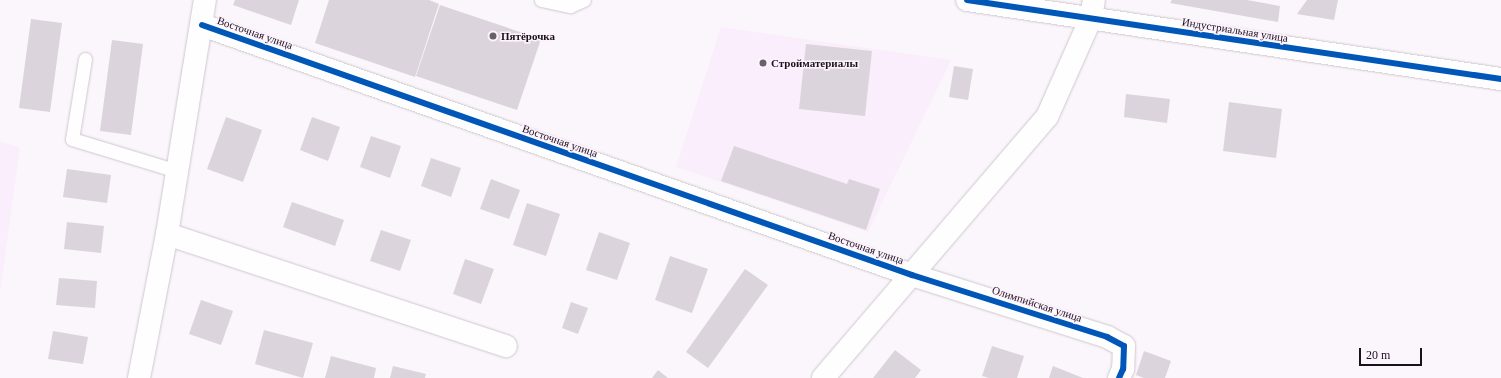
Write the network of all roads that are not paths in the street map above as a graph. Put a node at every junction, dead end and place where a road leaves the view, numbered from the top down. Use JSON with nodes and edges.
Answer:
{"nodes":[{"id":1,"x":205,"y":0,"type":"edge"},
{"id":2,"x":541,"y":0,"type":"edge"},
{"id":3,"x":584,"y":0,"type":"edge"},
{"id":4,"x":967,"y":0,"type":"edge"},
{"id":5,"x":1093,"y":9,"type":"edge"},
{"id":6,"x":202,"y":25,"type":"junction"},
{"id":7,"x":85,"y":59,"type":"dead end"},
{"id":8,"x":1501,"y":80,"type":"edge"},
{"id":9,"x":177,"y":171,"type":"junction"},
{"id":10,"x":167,"y":234,"type":"junction"},
{"id":11,"x":912,"y":275,"type":"junction"},
{"id":12,"x":506,"y":346,"type":"dead end"},
{"id":13,"x":139,"y":378,"type":"edge"},
{"id":14,"x":823,"y":378,"type":"edge"},
{"id":15,"x":1119,"y":378,"type":"edge"}],
"edges":[{"from":1,"to":6,"type":"street","name":"Восточная улица"},
{"from":2,"to":3,"type":"lane"},
{"from":4,"to":5,"type":"street","name":"Индустриальная улица"},
{"from":5,"to":8,"type":"street","name":"Индустриальная улица"},
{"from":5,"to":11,"type":"street"},
{"from":6,"to":9,"type":"street","name":"Восточная улица"},
{"from":6,"to":11,"type":"street","name":"Восточная улица"},
{"from":7,"to":9,"type":"lane"},
{"from":9,"to":10,"type":"street","name":"Восточная улица"},
{"from":10,"to":12,"type":"street"},
{"from":10,"to":13,"type":"street","name":"Восточная улица"},
{"from":11,"to":14,"type":"street"},
{"from":11,"to":15,"type":"street","name":"Олимпийская улица"}]}
